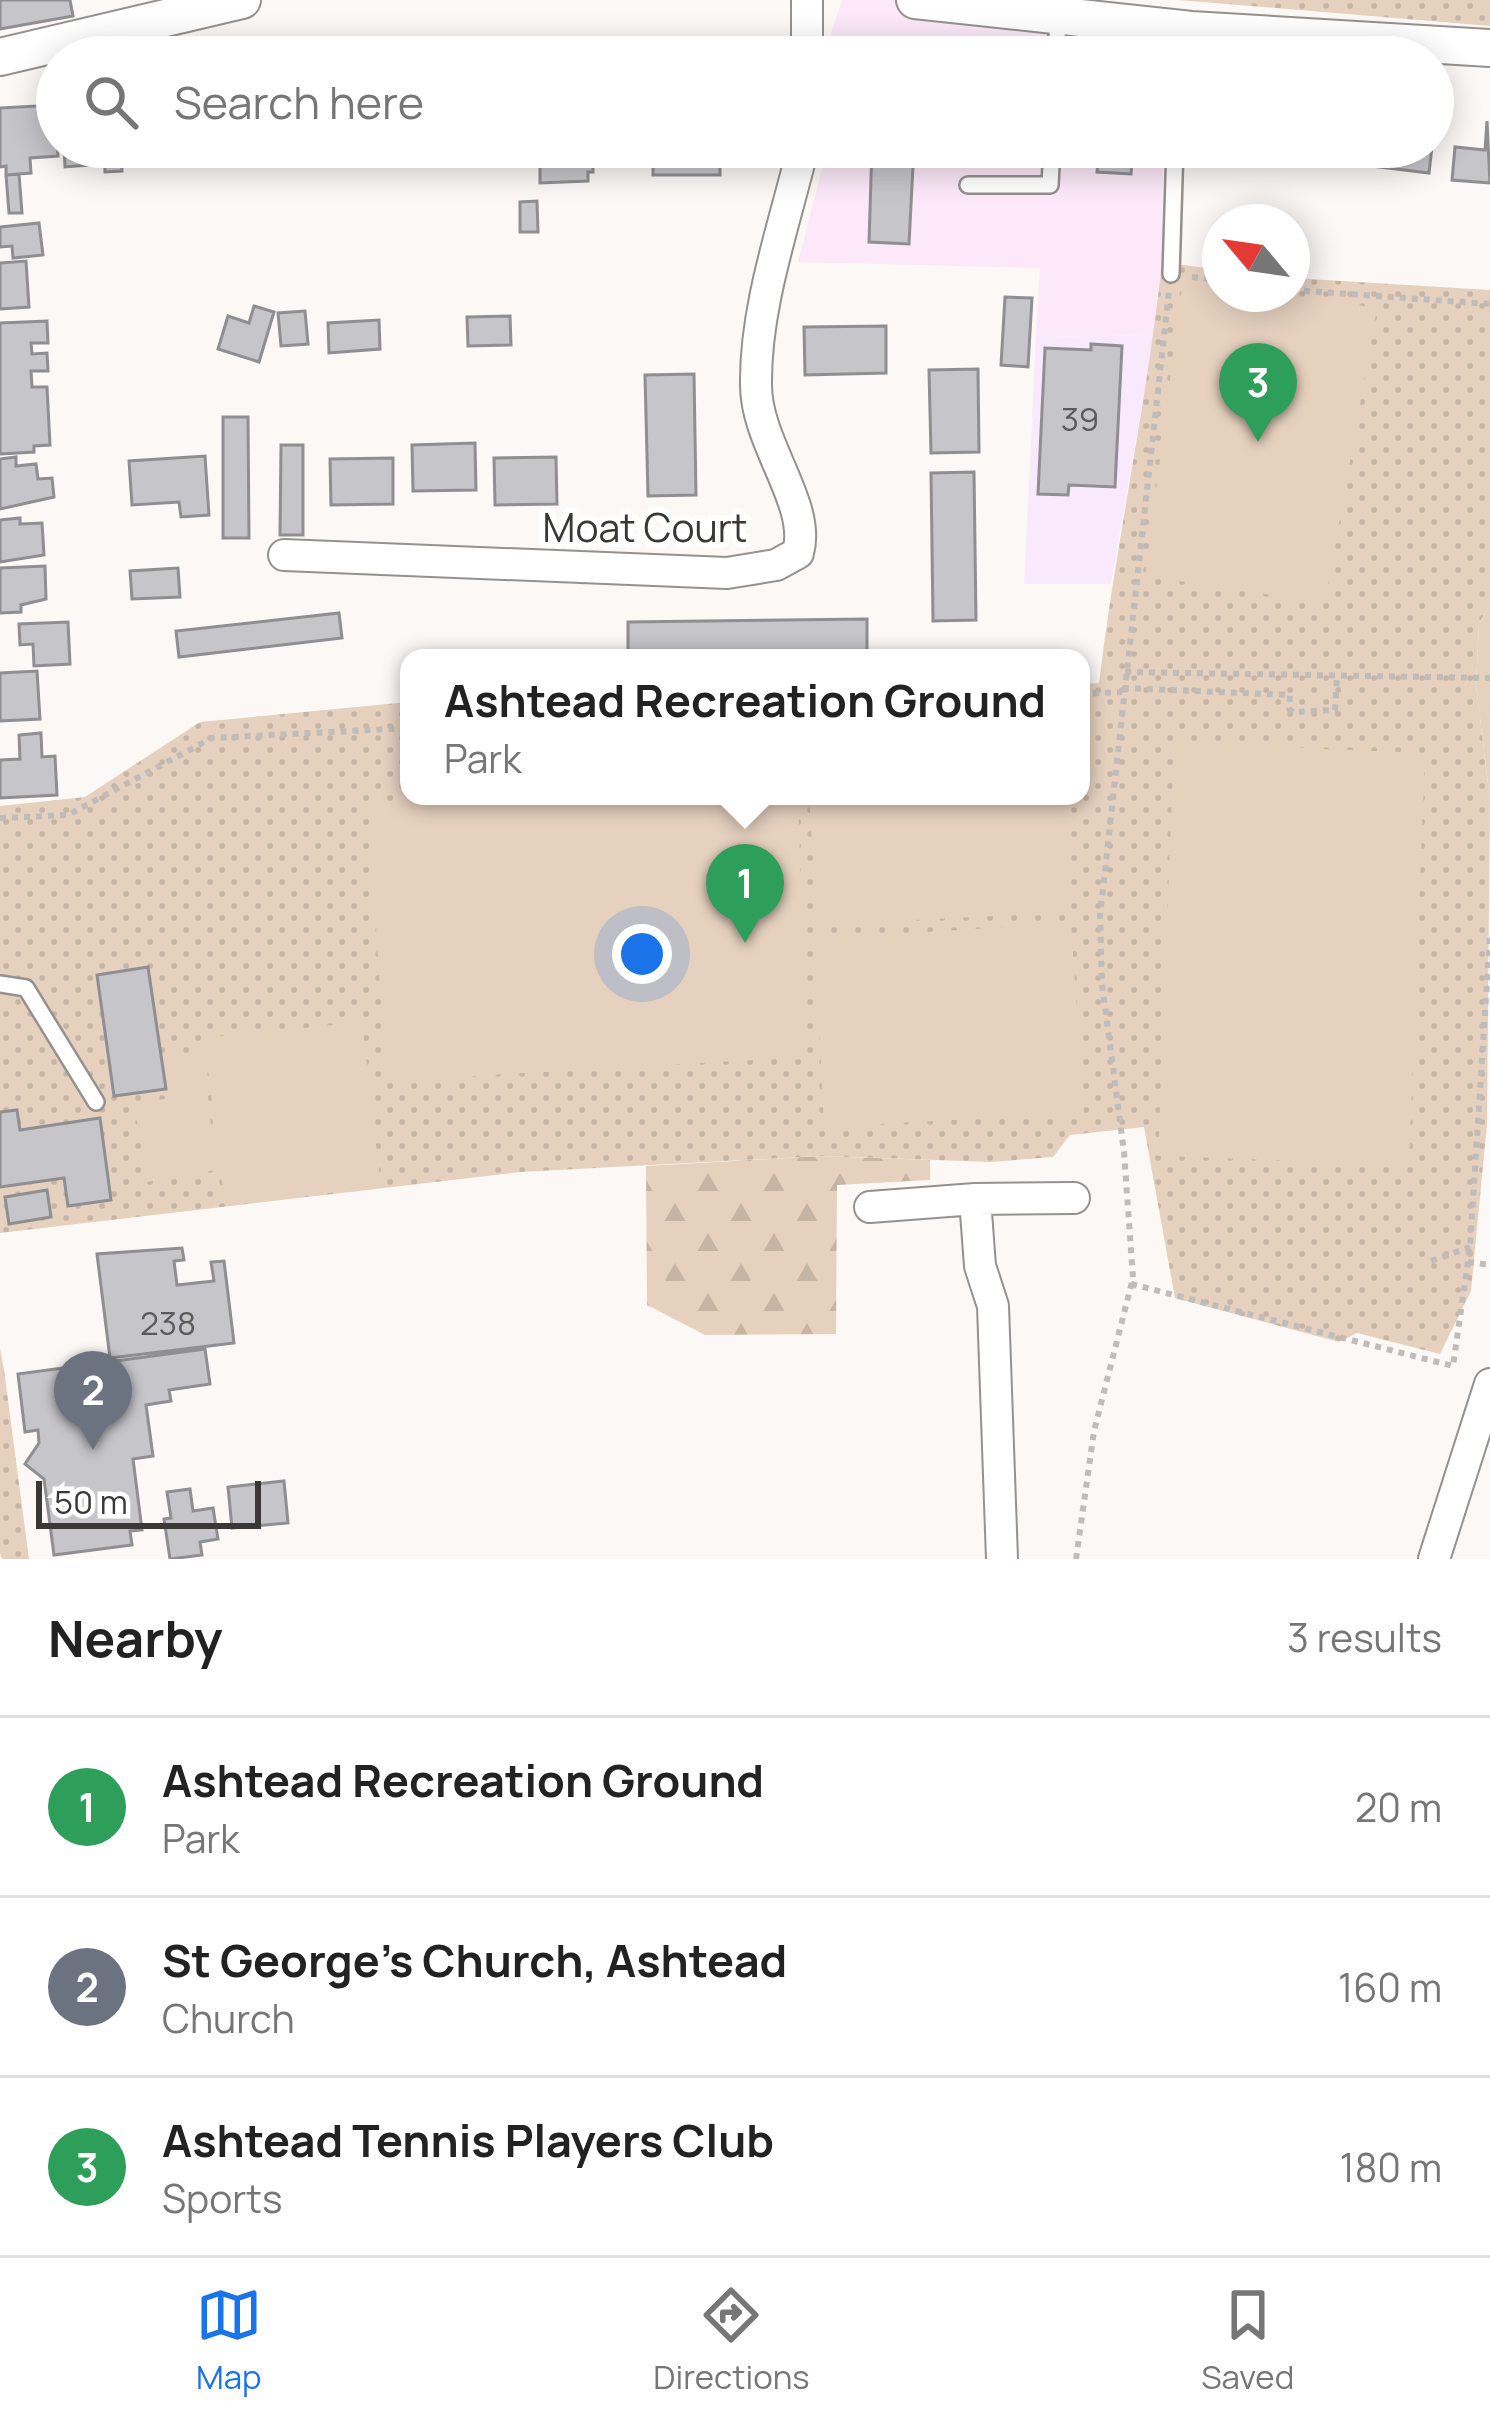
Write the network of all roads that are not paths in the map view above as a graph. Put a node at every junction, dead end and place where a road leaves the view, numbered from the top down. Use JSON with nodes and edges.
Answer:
{"nodes":[{"id":1,"x":242,"y":0,"type":"edge"},
{"id":2,"x":807,"y":0,"type":"edge"},
{"id":3,"x":915,"y":0,"type":"edge"},
{"id":4,"x":1127,"y":11,"type":"edge"},
{"id":5,"x":1058,"y":15,"type":"junction"},
{"id":6,"x":86,"y":36,"type":"edge"},
{"id":7,"x":807,"y":36,"type":"edge"},
{"id":8,"x":1057,"y":36,"type":"edge"},
{"id":9,"x":1179,"y":36,"type":"edge"},
{"id":10,"x":1454,"y":47,"type":"edge"},
{"id":11,"x":36,"y":48,"type":"edge"},
{"id":12,"x":1490,"y":48,"type":"edge"},
{"id":13,"x":0,"y":56,"type":"edge"},
{"id":14,"x":798,"y":168,"type":"edge"},
{"id":15,"x":1051,"y":168,"type":"edge"},
{"id":16,"x":1174,"y":168,"type":"edge"},
{"id":17,"x":968,"y":185,"type":"dead end"},
{"id":18,"x":1171,"y":274,"type":"road end"},
{"id":19,"x":284,"y":555,"type":"dead end"},
{"id":20,"x":0,"y":984,"type":"edge"},
{"id":21,"x":96,"y":1102,"type":"dead end"},
{"id":22,"x":1074,"y":1198,"type":"dead end"},
{"id":23,"x":975,"y":1199,"type":"junction"},
{"id":24,"x":870,"y":1207,"type":"dead end"},
{"id":25,"x":1490,"y":1384,"type":"edge"},
{"id":26,"x":1000,"y":1559,"type":"edge"},
{"id":27,"x":1026,"y":1559,"type":"edge"},
{"id":28,"x":1434,"y":1559,"type":"edge"}],
"edges":[{"from":1,"to":6,"type":"street"},
{"from":2,"to":7,"type":"street"},
{"from":3,"to":5,"type":"street"},
{"from":4,"to":5,"type":"street"},
{"from":4,"to":9,"type":"street"},
{"from":5,"to":8,"type":"lane"},
{"from":10,"to":12,"type":"street"},
{"from":11,"to":13,"type":"street"},
{"from":14,"to":19,"type":"street","name":"Moat Court"},
{"from":15,"to":17,"type":"lane"},
{"from":16,"to":18,"type":"lane"},
{"from":20,"to":21,"type":"lane"},
{"from":22,"to":23,"type":"street"},
{"from":23,"to":24,"type":"street"},
{"from":23,"to":26,"type":"street"},
{"from":25,"to":28,"type":"street"},
{"from":26,"to":27,"type":"street"}]}
